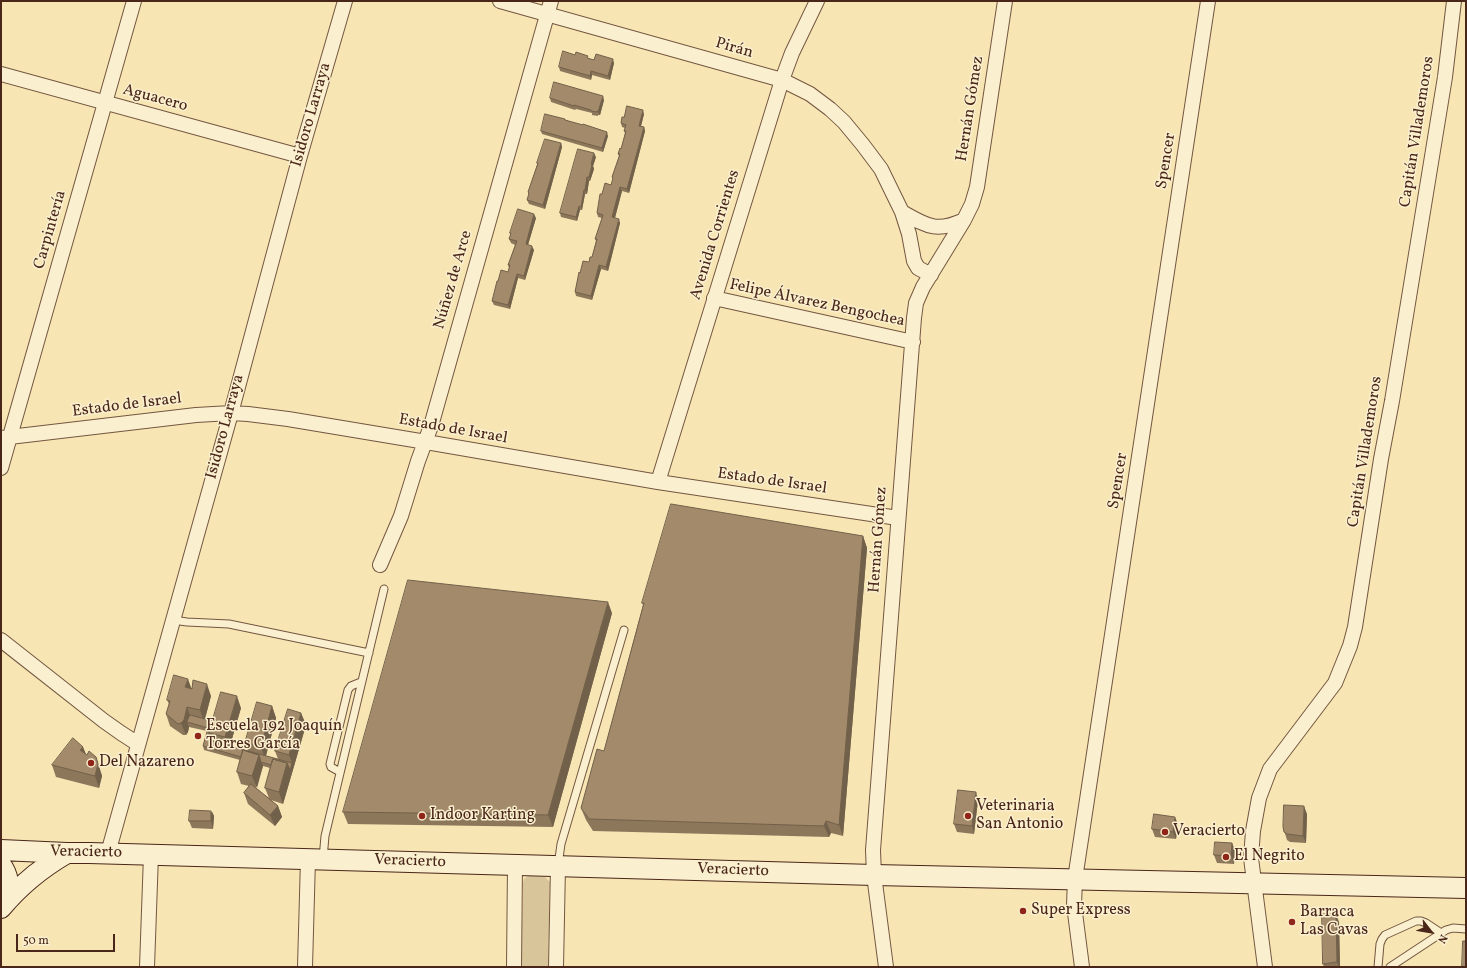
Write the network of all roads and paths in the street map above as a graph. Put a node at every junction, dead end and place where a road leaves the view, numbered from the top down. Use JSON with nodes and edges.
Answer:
{"nodes":[{"id":1,"x":134,"y":1,"type":"edge"},
{"id":2,"x":345,"y":1,"type":"edge"},
{"id":3,"x":500,"y":1,"type":"edge"},
{"id":4,"x":817,"y":1,"type":"edge"},
{"id":5,"x":1004,"y":1,"type":"edge"},
{"id":6,"x":1208,"y":1,"type":"edge"},
{"id":7,"x":1454,"y":1,"type":"edge"},
{"id":8,"x":549,"y":8,"type":"edge"},
{"id":9,"x":1,"y":74,"type":"edge"},
{"id":10,"x":782,"y":80,"type":"junction"},
{"id":11,"x":105,"y":103,"type":"junction"},
{"id":12,"x":300,"y":156,"type":"junction"},
{"id":13,"x":902,"y":212,"type":"junction"},
{"id":14,"x":964,"y":220,"type":"junction"},
{"id":15,"x":931,"y":275,"type":"junction"},
{"id":16,"x":714,"y":298,"type":"junction"},
{"id":17,"x":913,"y":342,"type":"junction"},
{"id":18,"x":231,"y":413,"type":"junction"},
{"id":19,"x":5,"y":438,"type":"edge"},
{"id":20,"x":426,"y":442,"type":"junction"},
{"id":21,"x":1,"y":468,"type":"edge"},
{"id":22,"x":658,"y":482,"type":"junction"},
{"id":23,"x":898,"y":518,"type":"junction"},
{"id":24,"x":380,"y":565,"type":"dead end"},
{"id":25,"x":384,"y":590,"type":"dead end"},
{"id":26,"x":173,"y":620,"type":"junction"},
{"id":27,"x":624,"y":630,"type":"dead end"},
{"id":28,"x":1,"y":640,"type":"edge"},
{"id":29,"x":370,"y":653,"type":"junction"},
{"id":30,"x":361,"y":682,"type":"junction"},
{"id":31,"x":138,"y":744,"type":"junction"},
{"id":32,"x":340,"y":772,"type":"junction"},
{"id":33,"x":1,"y":850,"type":"edge"},
{"id":34,"x":67,"y":853,"type":"junction"},
{"id":35,"x":108,"y":853,"type":"junction"},
{"id":36,"x":151,"y":855,"type":"junction"},
{"id":37,"x":315,"y":859,"type":"junction"},
{"id":38,"x":1,"y":865,"type":"edge"},
{"id":39,"x":515,"y":865,"type":"junction"},
{"id":40,"x":558,"y":866,"type":"junction"},
{"id":41,"x":874,"y":875,"type":"junction"},
{"id":42,"x":1075,"y":879,"type":"junction"},
{"id":43,"x":1254,"y":883,"type":"junction"},
{"id":44,"x":1466,"y":888,"type":"edge"},
{"id":45,"x":5,"y":904,"type":"edge"},
{"id":46,"x":1466,"y":929,"type":"edge"},
{"id":47,"x":1441,"y":933,"type":"junction"},
{"id":48,"x":147,"y":967,"type":"edge"},
{"id":49,"x":305,"y":967,"type":"edge"},
{"id":50,"x":514,"y":967,"type":"edge"},
{"id":51,"x":556,"y":967,"type":"edge"},
{"id":52,"x":886,"y":967,"type":"edge"},
{"id":53,"x":1082,"y":967,"type":"edge"},
{"id":54,"x":1266,"y":967,"type":"edge"},
{"id":55,"x":1378,"y":967,"type":"edge"},
{"id":56,"x":1390,"y":967,"type":"edge"}],
"edges":[{"from":1,"to":11,"type":"street","name":"Carpintería"},
{"from":2,"to":12,"type":"street","name":"Isidoro Larraya"},
{"from":3,"to":8,"type":"street","name":"Pirán"},
{"from":4,"to":10,"type":"street","name":"Avenida Corrientes"},
{"from":5,"to":14,"type":"street","name":"Hernán Gómez"},
{"from":6,"to":42,"type":"street","name":"Spencer"},
{"from":7,"to":43,"type":"street","name":"Capitán Villademoros"},
{"from":8,"to":10,"type":"street","name":"Pirán"},
{"from":8,"to":20,"type":"street","name":"Núñez de Arce"},
{"from":9,"to":11,"type":"street","name":"Aguacero"},
{"from":10,"to":13,"type":"street","name":"Pirán"},
{"from":10,"to":16,"type":"street","name":"Avenida Corrientes"},
{"from":11,"to":12,"type":"street","name":"Aguacero"},
{"from":11,"to":19,"type":"street","name":"Carpintería"},
{"from":12,"to":18,"type":"street","name":"Isidoro Larraya"},
{"from":13,"to":14,"type":"street"},
{"from":13,"to":15,"type":"street","name":"Pirán"},
{"from":14,"to":15,"type":"street","name":"Hernán Gómez"},
{"from":15,"to":17,"type":"street","name":"Hernán Gómez"},
{"from":16,"to":17,"type":"street","name":"Felipe Álvarez Bengochea"},
{"from":16,"to":22,"type":"street","name":"Avenida Corrientes"},
{"from":17,"to":23,"type":"street","name":"Hernán Gómez"},
{"from":18,"to":19,"type":"street","name":"Estado de Israel"},
{"from":18,"to":20,"type":"street","name":"Estado de Israel"},
{"from":18,"to":26,"type":"street","name":"Isidoro Larraya"},
{"from":19,"to":21,"type":"street","name":"Carpintería"},
{"from":20,"to":22,"type":"street","name":"Estado de Israel"},
{"from":20,"to":24,"type":"street","name":"Núñez de Arce"},
{"from":22,"to":23,"type":"street","name":"Estado de Israel"},
{"from":23,"to":41,"type":"street","name":"Hernán Gómez"},
{"from":25,"to":29,"type":"lane"},
{"from":26,"to":29,"type":"lane"},
{"from":26,"to":31,"type":"street","name":"Isidoro Larraya"},
{"from":27,"to":40,"type":"lane"},
{"from":28,"to":31,"type":"street"},
{"from":29,"to":30,"type":"lane"},
{"from":30,"to":32,"type":"lane"},
{"from":30,"to":32,"type":"lane"},
{"from":31,"to":35,"type":"street","name":"Isidoro Larraya"},
{"from":32,"to":37,"type":"lane"},
{"from":33,"to":34,"type":"street","name":"Veracierto"},
{"from":34,"to":35,"type":"street","name":"Veracierto"},
{"from":34,"to":45,"type":"street"},
{"from":35,"to":36,"type":"street","name":"Veracierto"},
{"from":36,"to":37,"type":"street","name":"Veracierto"},
{"from":36,"to":48,"type":"street"},
{"from":37,"to":39,"type":"street","name":"Veracierto"},
{"from":37,"to":49,"type":"street"},
{"from":38,"to":45,"type":"street"},
{"from":39,"to":40,"type":"street","name":"Veracierto"},
{"from":39,"to":50,"type":"street"},
{"from":40,"to":41,"type":"street","name":"Veracierto"},
{"from":40,"to":51,"type":"street"},
{"from":41,"to":42,"type":"street","name":"Veracierto"},
{"from":41,"to":52,"type":"street","name":"Hernán Gómez"},
{"from":42,"to":43,"type":"street","name":"Veracierto"},
{"from":42,"to":53,"type":"street","name":"Spencer"},
{"from":43,"to":44,"type":"street","name":"Veracierto"},
{"from":43,"to":54,"type":"street","name":"Capitán Villademoros"},
{"from":46,"to":47,"type":"lane"},
{"from":47,"to":55,"type":"lane"},
{"from":47,"to":56,"type":"lane"}]}
